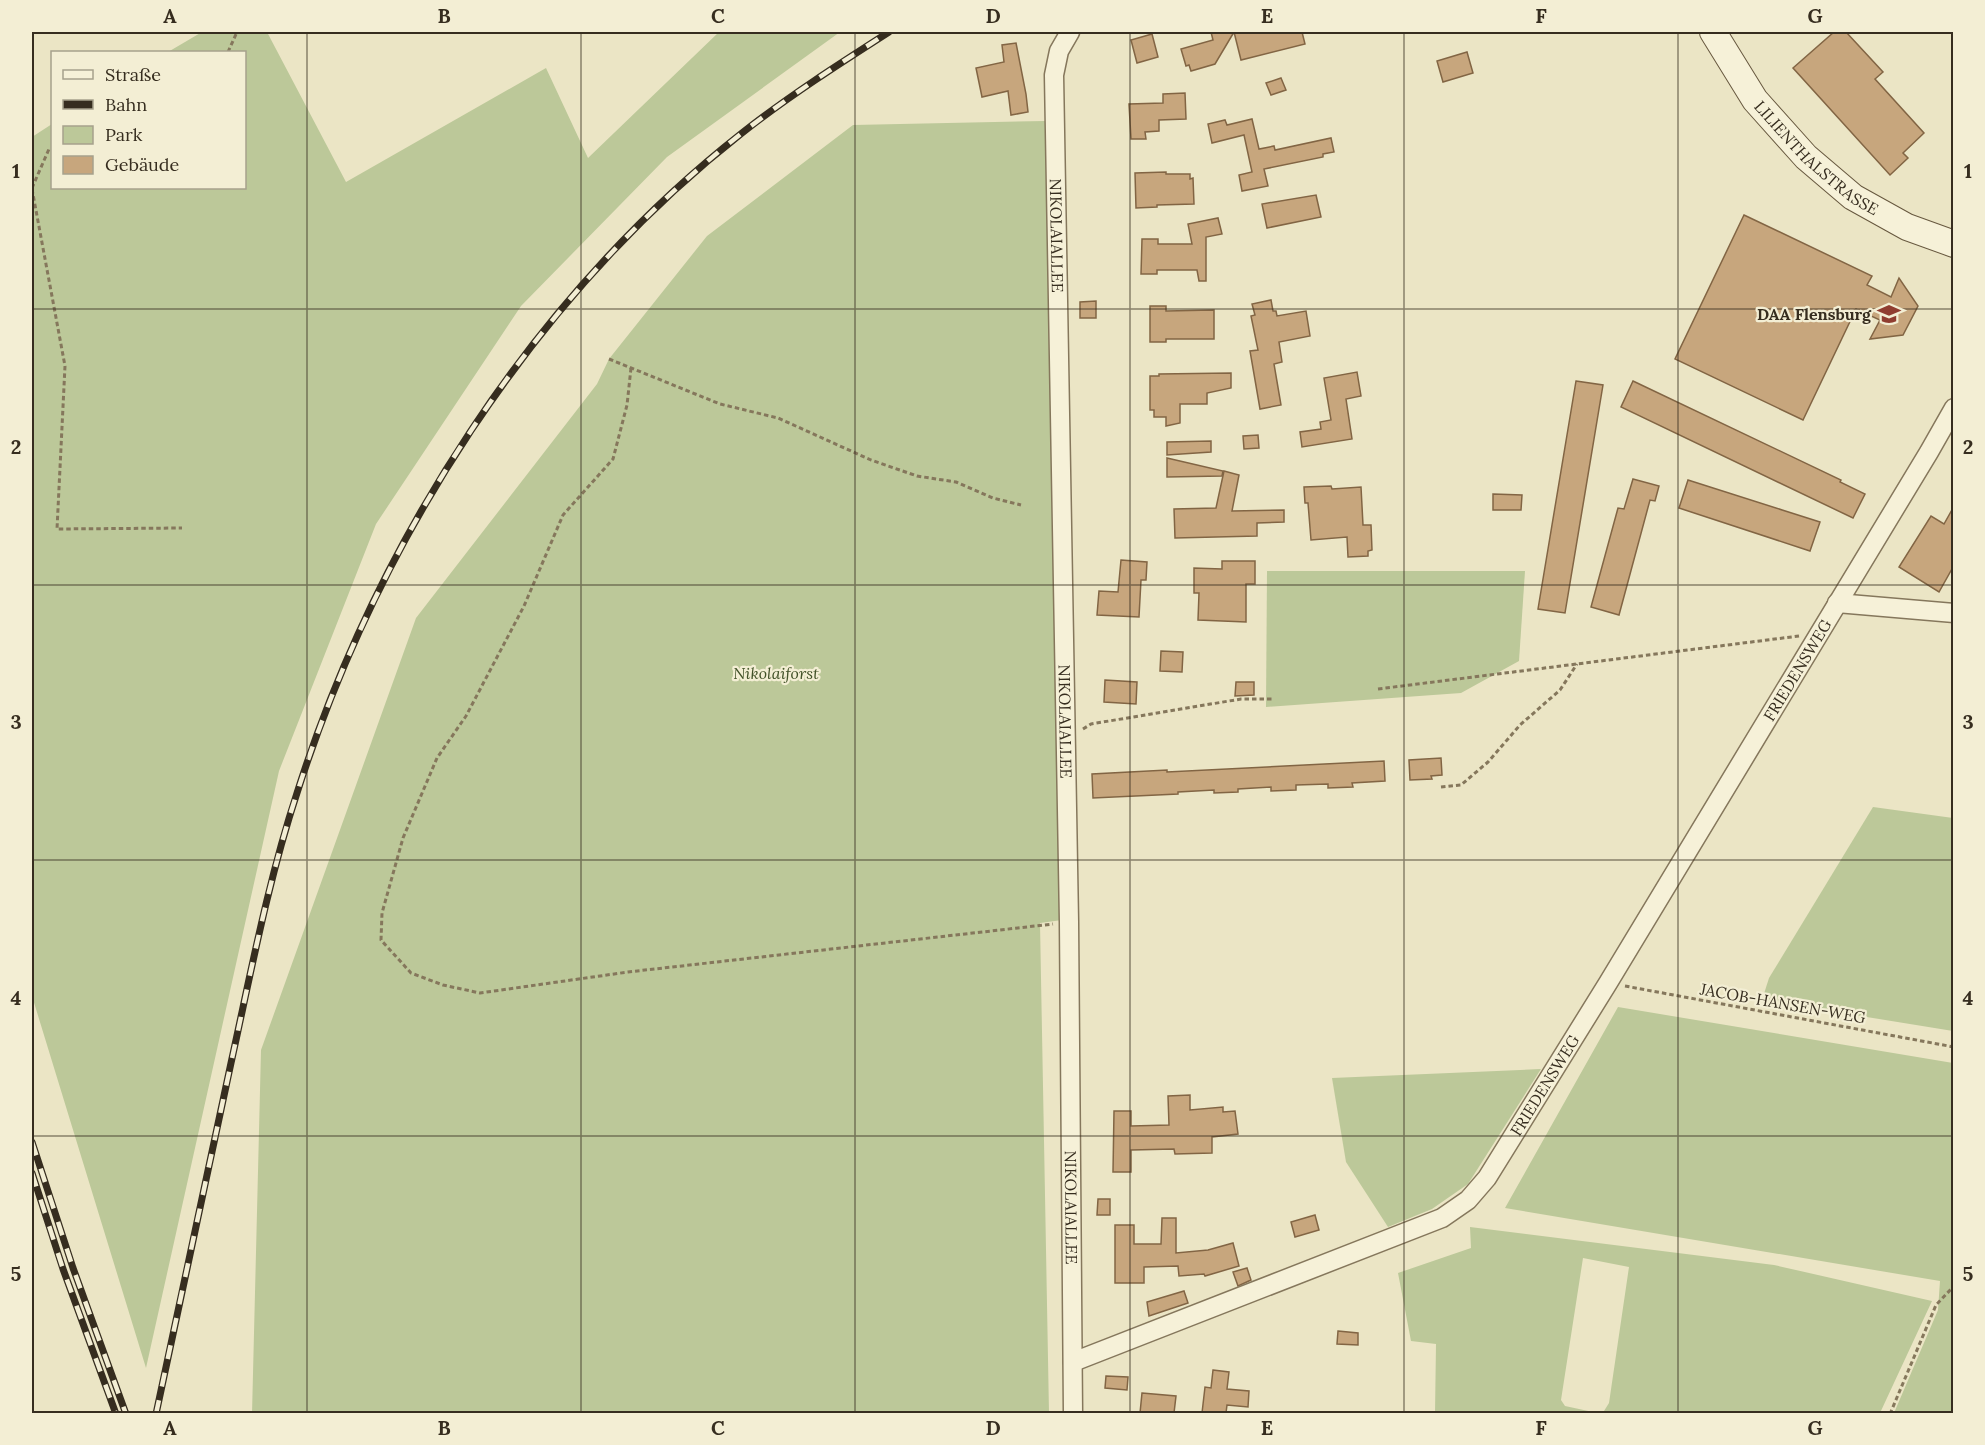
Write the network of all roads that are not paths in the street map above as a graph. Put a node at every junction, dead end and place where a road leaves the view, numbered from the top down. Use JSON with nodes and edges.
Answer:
{"nodes":[{"id":1,"x":1070,"y":32,"type":"edge"},
{"id":2,"x":1713,"y":32,"type":"edge"},
{"id":3,"x":1953,"y":244,"type":"edge"},
{"id":4,"x":1953,"y":408,"type":"edge"},
{"id":5,"x":1837,"y":603,"type":"junction"},
{"id":6,"x":1953,"y":613,"type":"edge"},
{"id":7,"x":1073,"y":1362,"type":"junction"},
{"id":8,"x":1073,"y":1413,"type":"edge"}],
"edges":[{"from":1,"to":7,"type":"street","name":"NIKOLAIALLEE"},
{"from":2,"to":3,"type":"street","name":"LILIENTHALSTRASSE"},
{"from":4,"to":5,"type":"street","name":"FRIEDENSWEG"},
{"from":5,"to":6,"type":"street","name":"FRIEDENSWEG"},
{"from":5,"to":7,"type":"street","name":"FRIEDENSWEG"},
{"from":7,"to":8,"type":"street","name":"NIKOLAIALLEE"}]}
